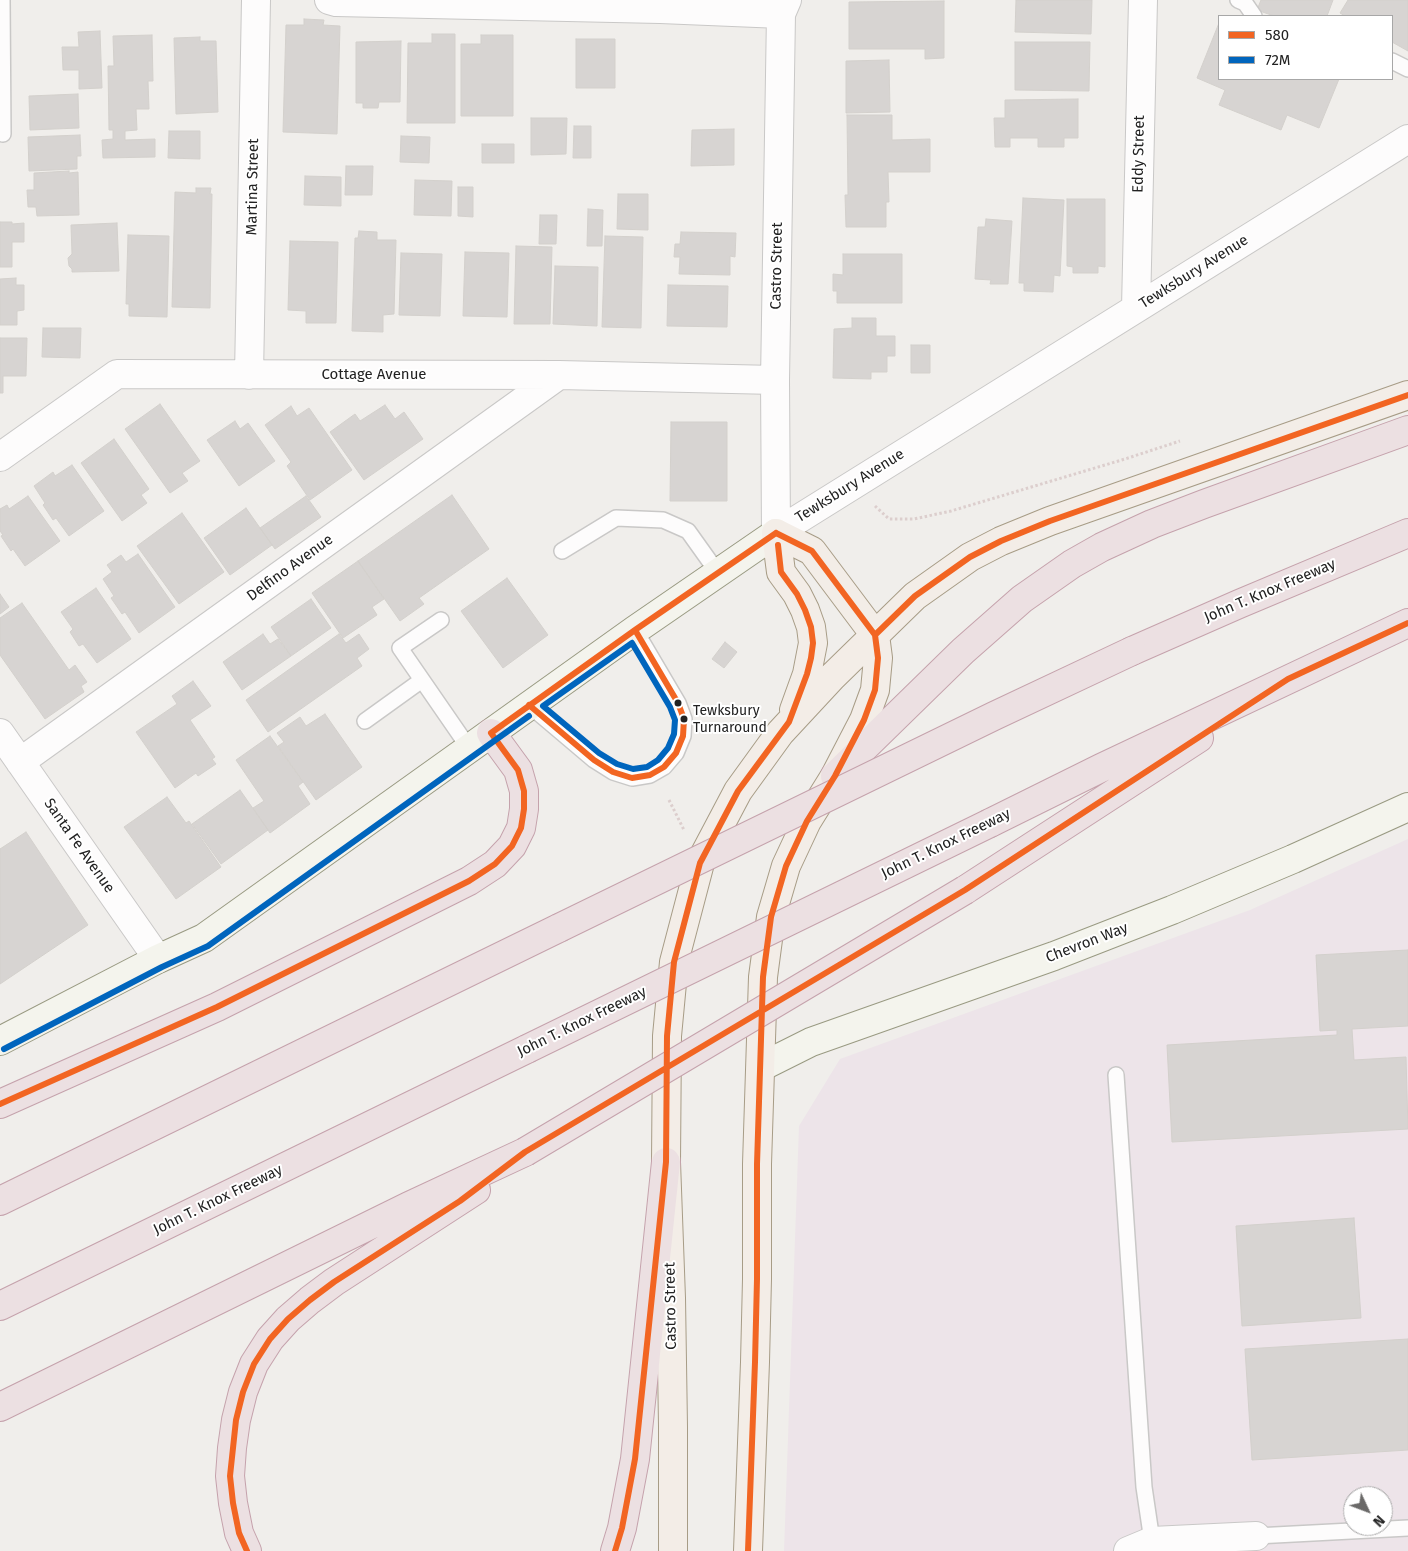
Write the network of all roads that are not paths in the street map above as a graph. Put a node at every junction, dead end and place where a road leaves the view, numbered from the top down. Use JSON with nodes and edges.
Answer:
{"nodes":[{"id":1,"x":2,"y":0,"type":"edge"},
{"id":2,"x":256,"y":0,"type":"edge"},
{"id":3,"x":329,"y":0,"type":"edge"},
{"id":4,"x":1143,"y":0,"type":"edge"},
{"id":5,"x":1238,"y":0,"type":"edge"},
{"id":6,"x":784,"y":7,"type":"edge"},
{"id":7,"x":1253,"y":15,"type":"edge"},
{"id":8,"x":1393,"y":61,"type":"edge"},
{"id":9,"x":1408,"y":69,"type":"edge"},
{"id":10,"x":3,"y":134,"type":"dead end"},
{"id":11,"x":1408,"y":139,"type":"edge"},
{"id":12,"x":1136,"y":308,"type":"junction"},
{"id":13,"x":249,"y":375,"type":"junction"},
{"id":14,"x":559,"y":375,"type":"junction"},
{"id":15,"x":776,"y":380,"type":"junction"},
{"id":16,"x":1408,"y":395,"type":"edge"},
{"id":17,"x":1408,"y":430,"type":"edge"},
{"id":18,"x":0,"y":457,"type":"edge"},
{"id":19,"x":776,"y":533,"type":"junction"},
{"id":20,"x":1408,"y":534,"type":"edge"},
{"id":21,"x":562,"y":551,"type":"dead end"},
{"id":22,"x":718,"y":573,"type":"junction"},
{"id":23,"x":441,"y":620,"type":"dead end"},
{"id":24,"x":1408,"y":623,"type":"edge"},
{"id":25,"x":635,"y":630,"type":"junction"},
{"id":26,"x":874,"y":635,"type":"junction"},
{"id":27,"x":1288,"y":679,"type":"junction"},
{"id":28,"x":422,"y":680,"type":"junction"},
{"id":29,"x":529,"y":706,"type":"junction"},
{"id":30,"x":365,"y":721,"type":"dead end"},
{"id":31,"x":789,"y":722,"type":"junction"},
{"id":32,"x":0,"y":733,"type":"edge"},
{"id":33,"x":480,"y":741,"type":"junction"},
{"id":34,"x":20,"y":762,"type":"junction"},
{"id":35,"x":834,"y":776,"type":"junction"},
{"id":36,"x":1408,"y":807,"type":"edge"},
{"id":37,"x":158,"y":959,"type":"junction"},
{"id":38,"x":0,"y":1041,"type":"edge"},
{"id":39,"x":760,"y":1067,"type":"junction"},
{"id":40,"x":1116,"y":1075,"type":"dead end"},
{"id":41,"x":0,"y":1104,"type":"edge"},
{"id":42,"x":525,"y":1152,"type":"junction"},
{"id":43,"x":666,"y":1162,"type":"junction"},
{"id":44,"x":0,"y":1201,"type":"edge"},
{"id":45,"x":0,"y":1306,"type":"edge"},
{"id":46,"x":0,"y":1407,"type":"edge"},
{"id":47,"x":1408,"y":1528,"type":"edge"},
{"id":48,"x":1256,"y":1536,"type":"joint"},
{"id":49,"x":1140,"y":1546,"type":"edge"},
{"id":50,"x":247,"y":1551,"type":"edge"},
{"id":51,"x":615,"y":1551,"type":"edge"},
{"id":52,"x":672,"y":1551,"type":"edge"},
{"id":53,"x":748,"y":1551,"type":"edge"}],
"edges":[{"from":1,"to":10,"type":"lane"},
{"from":2,"to":13,"type":"street","name":"Martina Street"},
{"from":3,"to":6,"type":"street"},
{"from":4,"to":12,"type":"street","name":"Eddy Street"},
{"from":5,"to":7,"type":"lane"},
{"from":6,"to":15,"type":"street","name":"Castro Street"},
{"from":8,"to":9,"type":"lane"},
{"from":11,"to":12,"type":"street","name":"Tewksbury Avenue"},
{"from":12,"to":19,"type":"street","name":"Tewksbury Avenue"},
{"from":13,"to":14,"type":"street","name":"Cottage Avenue"},
{"from":13,"to":18,"type":"street","name":"Cottage Avenue"},
{"from":14,"to":15,"type":"street","name":"Cottage Avenue"},
{"from":14,"to":34,"type":"street","name":"Delfino Avenue"},
{"from":15,"to":19,"type":"street","name":"Castro Street"},
{"from":16,"to":26,"type":"main road"},
{"from":17,"to":35,"type":"highway"},
{"from":19,"to":22,"type":"street","name":"Tewksbury Avenue"},
{"from":19,"to":26,"type":"main road"},
{"from":19,"to":31,"type":"main road","name":"Castro Street"},
{"from":20,"to":44,"type":"highway","name":"John T. Knox Freeway","bridge":true},
{"from":21,"to":22,"type":"lane"},
{"from":22,"to":25,"type":"street","name":"Tewksbury Avenue"},
{"from":23,"to":28,"type":"lane"},
{"from":24,"to":27,"type":"highway","name":"John T. Knox Freeway"},
{"from":25,"to":29,"type":"street","name":"Tewksbury Avenue"},
{"from":25,"to":29,"type":"lane"},
{"from":26,"to":31,"type":"main road"},
{"from":26,"to":35,"type":"main road"},
{"from":27,"to":42,"type":"highway","bridge":true},
{"from":27,"to":45,"type":"highway","name":"John T. Knox Freeway","bridge":true},
{"from":28,"to":30,"type":"lane"},
{"from":28,"to":33,"type":"lane"},
{"from":29,"to":33,"type":"street","name":"Tewksbury Avenue"},
{"from":31,"to":43,"type":"main road","name":"Castro Street"},
{"from":32,"to":34,"type":"street","name":"Santa Fe Avenue"},
{"from":33,"to":37,"type":"street","name":"Tewksbury Avenue"},
{"from":33,"to":41,"type":"highway"},
{"from":34,"to":37,"type":"street","name":"Santa Fe Avenue"},
{"from":35,"to":39,"type":"main road"},
{"from":36,"to":39,"type":"street","name":"Chevron Way"},
{"from":37,"to":38,"type":"street","name":"Tewksbury Avenue"},
{"from":39,"to":53,"type":"main road"},
{"from":40,"to":49,"type":"lane"},
{"from":42,"to":46,"type":"highway"},
{"from":42,"to":50,"type":"highway"},
{"from":43,"to":51,"type":"highway"},
{"from":43,"to":52,"type":"main road","name":"Castro Street"},
{"from":47,"to":48,"type":"lane"},
{"from":48,"to":49,"type":"street"}]}
